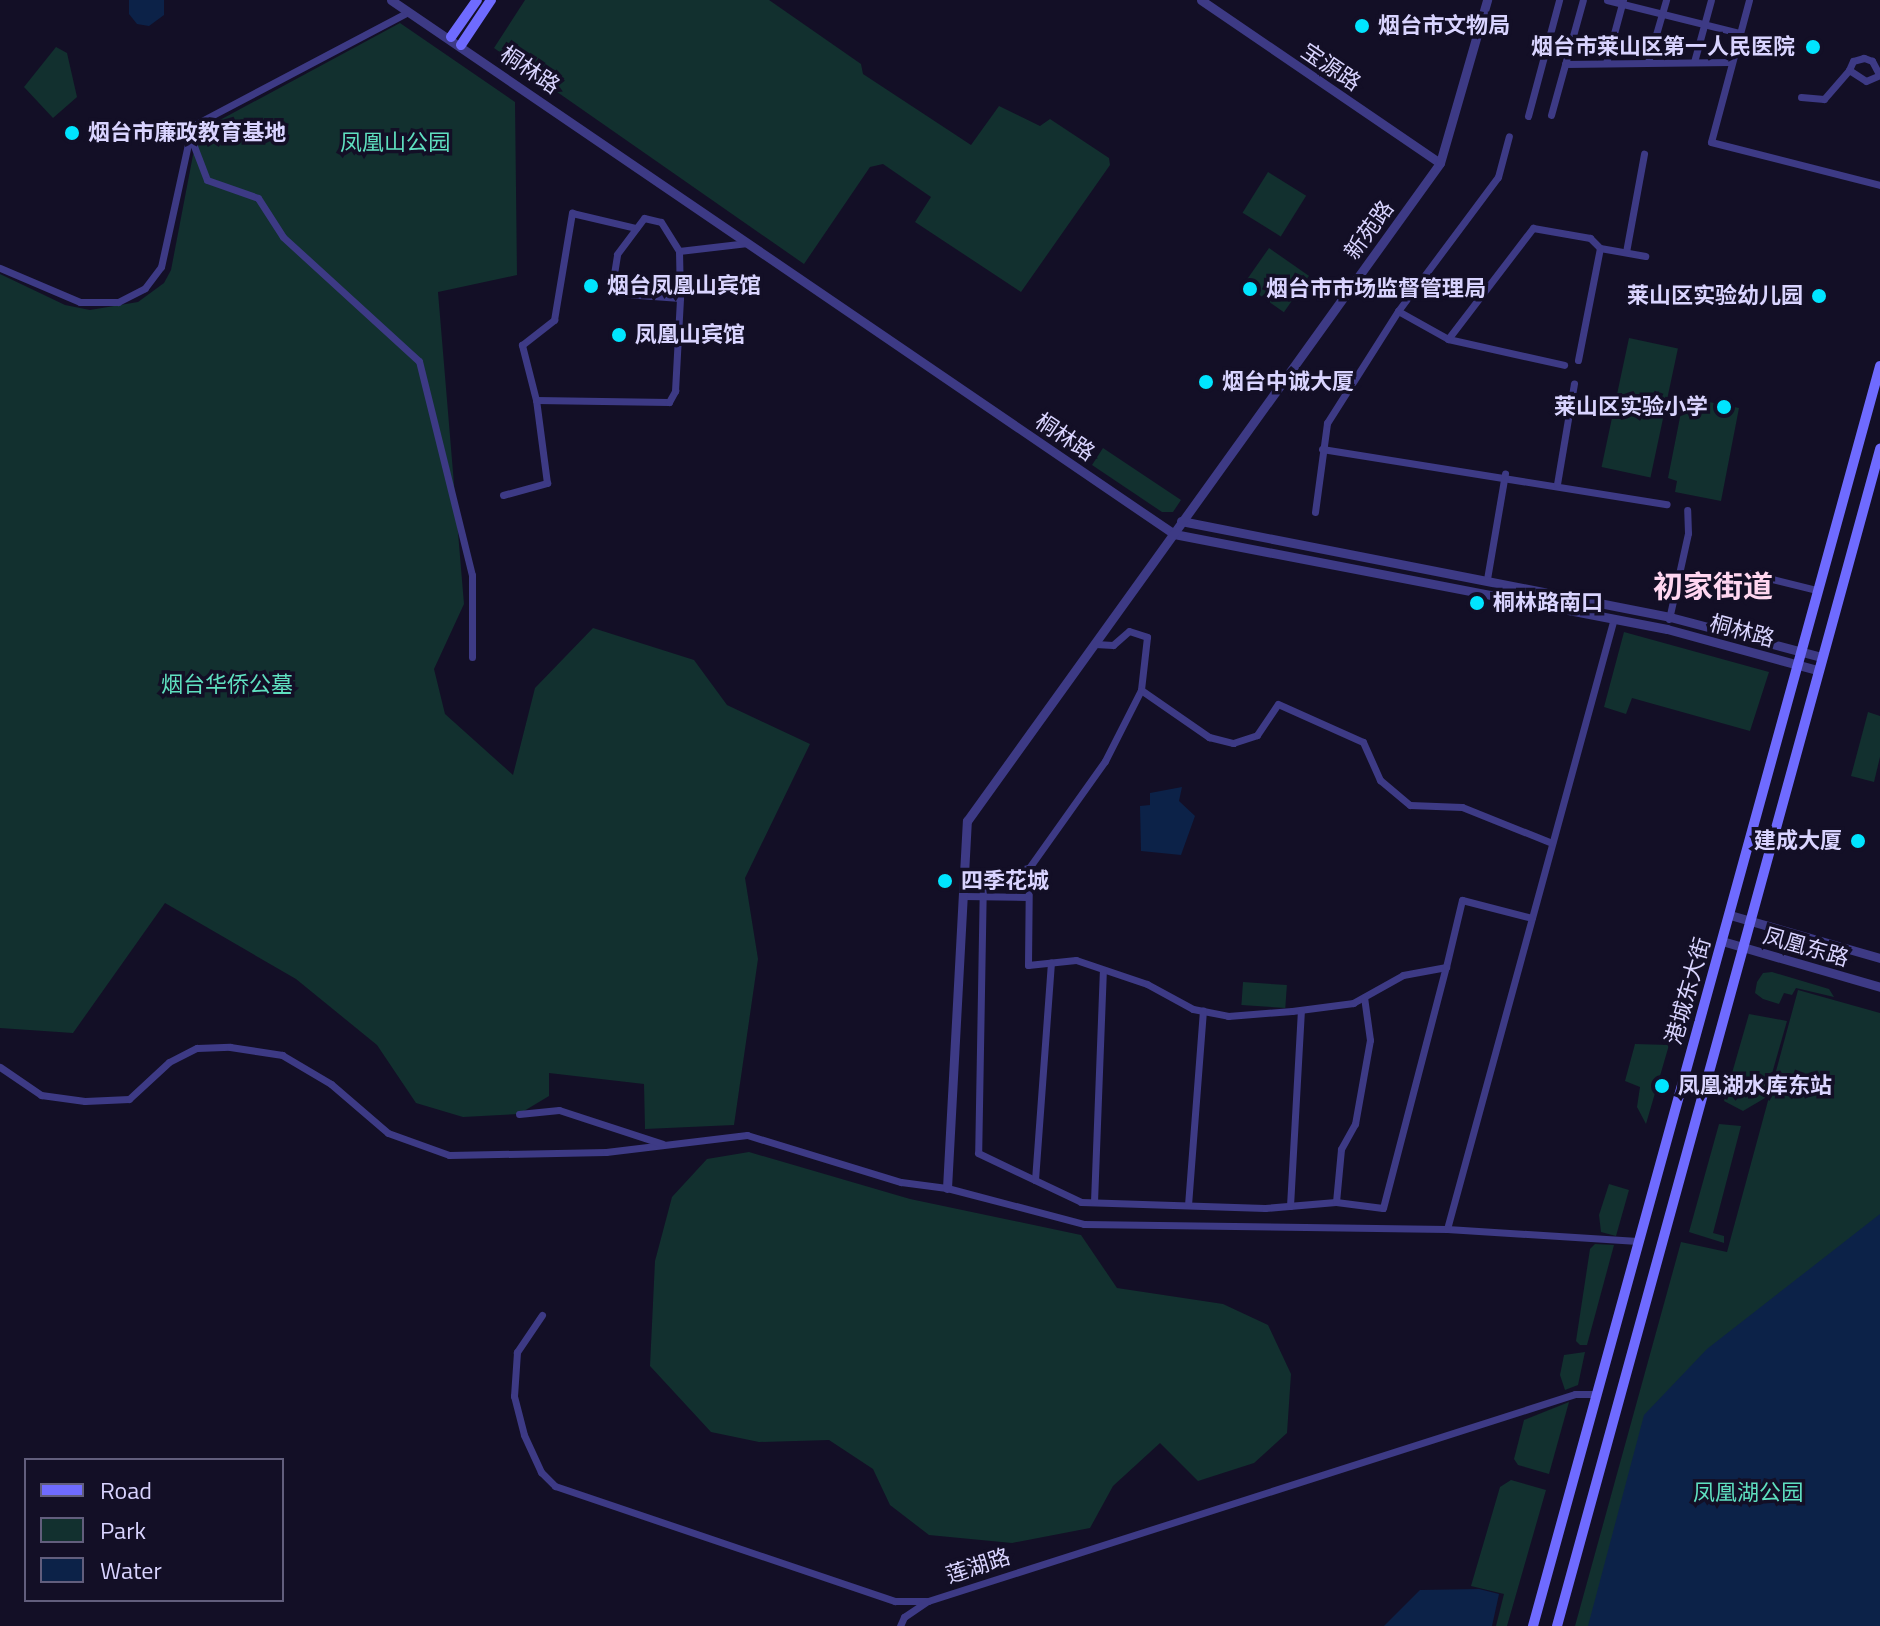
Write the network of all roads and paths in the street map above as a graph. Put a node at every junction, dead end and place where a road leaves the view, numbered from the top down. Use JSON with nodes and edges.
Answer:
{"nodes":[{"id":1,"x":391,"y":0,"type":"edge"},
{"id":2,"x":477,"y":0,"type":"edge"},
{"id":3,"x":491,"y":0,"type":"edge"},
{"id":4,"x":1201,"y":0,"type":"edge"},
{"id":5,"x":1487,"y":0,"type":"edge"},
{"id":6,"x":1559,"y":0,"type":"edge"},
{"id":7,"x":1583,"y":0,"type":"edge"},
{"id":8,"x":1607,"y":0,"type":"edge"},
{"id":9,"x":1666,"y":0,"type":"edge"},
{"id":10,"x":1711,"y":0,"type":"edge"},
{"id":11,"x":1749,"y":0,"type":"edge"},
{"id":12,"x":1622,"y":2,"type":"edge"},
{"id":13,"x":408,"y":12,"type":"junction"},
{"id":14,"x":1663,"y":13,"type":"junction"},
{"id":15,"x":1704,"y":24,"type":"junction"},
{"id":16,"x":1739,"y":33,"type":"junction"},
{"id":17,"x":451,"y":37,"type":"junction"},
{"id":18,"x":461,"y":45,"type":"junction"},
{"id":19,"x":1648,"y":62,"type":"junction"},
{"id":20,"x":1694,"y":62,"type":"junction"},
{"id":21,"x":1731,"y":62,"type":"junction"},
{"id":22,"x":1606,"y":63,"type":"junction"},
{"id":23,"x":1565,"y":64,"type":"junction"},
{"id":24,"x":1849,"y":70,"type":"junction"},
{"id":25,"x":1879,"y":74,"type":"edge"},
{"id":26,"x":1801,"y":97,"type":"dead end"},
{"id":27,"x":1551,"y":115,"type":"dead end"},
{"id":28,"x":1528,"y":116,"type":"dead end"},
{"id":29,"x":189,"y":133,"type":"junction"},
{"id":30,"x":1509,"y":136,"type":"dead end"},
{"id":31,"x":1644,"y":154,"type":"dead end"},
{"id":32,"x":1440,"y":163,"type":"junction"},
{"id":33,"x":1880,"y":185,"type":"edge"},
{"id":34,"x":636,"y":228,"type":"junction"},
{"id":35,"x":750,"y":243,"type":"junction"},
{"id":36,"x":1600,"y":248,"type":"junction"},
{"id":37,"x":679,"y":251,"type":"junction"},
{"id":38,"x":1626,"y":252,"type":"junction"},
{"id":39,"x":1645,"y":256,"type":"dead end"},
{"id":40,"x":0,"y":268,"type":"edge"},
{"id":41,"x":680,"y":298,"type":"junction"},
{"id":42,"x":1398,"y":311,"type":"junction"},
{"id":43,"x":1448,"y":339,"type":"junction"},
{"id":44,"x":1578,"y":360,"type":"dead end"},
{"id":45,"x":1564,"y":365,"type":"dead end"},
{"id":46,"x":1880,"y":366,"type":"edge"},
{"id":47,"x":1574,"y":383,"type":"dead end"},
{"id":48,"x":536,"y":400,"type":"junction"},
{"id":49,"x":1322,"y":449,"type":"junction"},
{"id":50,"x":1880,"y":449,"type":"edge"},
{"id":51,"x":1505,"y":474,"type":"junction"},
{"id":52,"x":1557,"y":484,"type":"junction"},
{"id":53,"x":503,"y":495,"type":"dead end"},
{"id":54,"x":1667,"y":504,"type":"dead end"},
{"id":55,"x":1687,"y":510,"type":"dead end"},
{"id":56,"x":1315,"y":512,"type":"dead end"},
{"id":57,"x":1181,"y":521,"type":"junction"},
{"id":58,"x":1174,"y":534,"type":"junction"},
{"id":59,"x":1748,"y":573,"type":"dead end"},
{"id":60,"x":1487,"y":579,"type":"junction"},
{"id":61,"x":1816,"y":590,"type":"junction"},
{"id":62,"x":1670,"y":617,"type":"junction"},
{"id":63,"x":1614,"y":618,"type":"junction"},
{"id":64,"x":1667,"y":629,"type":"junction"},
{"id":65,"x":1095,"y":644,"type":"junction"},
{"id":66,"x":1799,"y":651,"type":"junction"},
{"id":67,"x":472,"y":657,"type":"dead end"},
{"id":68,"x":1821,"y":657,"type":"junction"},
{"id":69,"x":1796,"y":664,"type":"junction"},
{"id":70,"x":1817,"y":670,"type":"junction"},
{"id":71,"x":1141,"y":690,"type":"junction"},
{"id":72,"x":1552,"y":843,"type":"junction"},
{"id":73,"x":1029,"y":868,"type":"junction"},
{"id":74,"x":963,"y":896,"type":"junction"},
{"id":75,"x":982,"y":897,"type":"junction"},
{"id":76,"x":1027,"y":897,"type":"junction"},
{"id":77,"x":1730,"y":915,"type":"junction"},
{"id":78,"x":1532,"y":918,"type":"junction"},
{"id":79,"x":1750,"y":921,"type":"junction"},
{"id":80,"x":1722,"y":941,"type":"junction"},
{"id":81,"x":1742,"y":948,"type":"junction"},
{"id":82,"x":1880,"y":958,"type":"edge"},
{"id":83,"x":1051,"y":963,"type":"junction"},
{"id":84,"x":1446,"y":967,"type":"junction"},
{"id":85,"x":1103,"y":970,"type":"junction"},
{"id":86,"x":1880,"y":987,"type":"edge"},
{"id":87,"x":1364,"y":997,"type":"junction"},
{"id":88,"x":1301,"y":1010,"type":"junction"},
{"id":89,"x":1203,"y":1011,"type":"junction"},
{"id":90,"x":0,"y":1067,"type":"edge"},
{"id":91,"x":519,"y":1114,"type":"dead end"},
{"id":92,"x":665,"y":1145,"type":"junction"},
{"id":93,"x":1035,"y":1180,"type":"junction"},
{"id":94,"x":947,"y":1188,"type":"junction"},
{"id":95,"x":1094,"y":1202,"type":"junction"},
{"id":96,"x":1336,"y":1202,"type":"junction"},
{"id":97,"x":1188,"y":1205,"type":"junction"},
{"id":98,"x":1290,"y":1206,"type":"junction"},
{"id":99,"x":1447,"y":1229,"type":"junction"},
{"id":100,"x":1638,"y":1241,"type":"junction"},
{"id":101,"x":542,"y":1315,"type":"dead end"},
{"id":102,"x":1595,"y":1394,"type":"junction"},
{"id":103,"x":928,"y":1601,"type":"junction"},
{"id":104,"x":900,"y":1626,"type":"edge"},
{"id":105,"x":1533,"y":1626,"type":"edge"},
{"id":106,"x":1557,"y":1626,"type":"edge"}],
"edges":[{"from":1,"to":13,"type":"street","name":"桐林路"},
{"from":2,"to":17,"type":"main road"},
{"from":3,"to":18,"type":"main road"},
{"from":4,"to":32,"type":"street","name":"宝源路"},
{"from":5,"to":32,"type":"street","name":"新苑路"},
{"from":6,"to":28,"type":"street"},
{"from":7,"to":23,"type":"street"},
{"from":8,"to":12,"type":"street"},
{"from":9,"to":14,"type":"street"},
{"from":10,"to":15,"type":"street"},
{"from":11,"to":16,"type":"street"},
{"from":12,"to":14,"type":"street"},
{"from":12,"to":22,"type":"street"},
{"from":13,"to":17,"type":"street","name":"桐林路"},
{"from":13,"to":29,"type":"street"},
{"from":14,"to":15,"type":"street"},
{"from":14,"to":19,"type":"street"},
{"from":15,"to":16,"type":"street"},
{"from":15,"to":20,"type":"street"},
{"from":16,"to":21,"type":"street"},
{"from":17,"to":18,"type":"street","name":"桐林路"},
{"from":18,"to":35,"type":"street","name":"桐林路"},
{"from":19,"to":20,"type":"street"},
{"from":19,"to":22,"type":"street"},
{"from":20,"to":21,"type":"street"},
{"from":21,"to":33,"type":"street"},
{"from":22,"to":23,"type":"street"},
{"from":23,"to":27,"type":"street"},
{"from":24,"to":25,"type":"street"},
{"from":24,"to":25,"type":"street"},
{"from":24,"to":26,"type":"street"},
{"from":29,"to":40,"type":"street"},
{"from":29,"to":67,"type":"street"},
{"from":30,"to":42,"type":"street"},
{"from":31,"to":38,"type":"street"},
{"from":32,"to":57,"type":"street","name":"新苑路"},
{"from":34,"to":37,"type":"street"},
{"from":34,"to":41,"type":"street"},
{"from":34,"to":48,"type":"street"},
{"from":35,"to":37,"type":"street"},
{"from":35,"to":58,"type":"street","name":"桐林路"},
{"from":36,"to":38,"type":"street"},
{"from":36,"to":43,"type":"street"},
{"from":36,"to":44,"type":"street"},
{"from":37,"to":41,"type":"street"},
{"from":38,"to":39,"type":"street"},
{"from":41,"to":48,"type":"street"},
{"from":42,"to":43,"type":"street"},
{"from":42,"to":49,"type":"street"},
{"from":43,"to":45,"type":"street"},
{"from":46,"to":61,"type":"main road","name":"港城东大街"},
{"from":47,"to":52,"type":"street"},
{"from":48,"to":53,"type":"street"},
{"from":49,"to":51,"type":"street"},
{"from":49,"to":56,"type":"street"},
{"from":50,"to":68,"type":"main road","name":"港城东大街"},
{"from":51,"to":52,"type":"street"},
{"from":51,"to":60,"type":"street"},
{"from":52,"to":54,"type":"street"},
{"from":55,"to":62,"type":"street"},
{"from":57,"to":58,"type":"street","name":"新苑路"},
{"from":57,"to":60,"type":"street","name":"桐林路"},
{"from":58,"to":63,"type":"street","name":"桐林路"},
{"from":58,"to":65,"type":"street","name":"新苑路"},
{"from":59,"to":61,"type":"street"},
{"from":60,"to":62,"type":"street","name":"桐林路"},
{"from":61,"to":66,"type":"main road","name":"港城东大街"},
{"from":62,"to":64,"type":"street"},
{"from":62,"to":66,"type":"street","name":"桐林路"},
{"from":63,"to":64,"type":"street","name":"桐林路"},
{"from":63,"to":72,"type":"street"},
{"from":64,"to":69,"type":"street","name":"桐林路"},
{"from":65,"to":71,"type":"street"},
{"from":65,"to":74,"type":"street","name":"新苑路"},
{"from":66,"to":68,"type":"street","name":"桐林路"},
{"from":66,"to":69,"type":"main road","name":"港城东大街"},
{"from":68,"to":70,"type":"main road","name":"港城东大街"},
{"from":69,"to":70,"type":"street","name":"桐林路"},
{"from":69,"to":77,"type":"main road","name":"港城东大街"},
{"from":70,"to":79,"type":"main road","name":"港城东大街"},
{"from":71,"to":72,"type":"street"},
{"from":71,"to":73,"type":"street"},
{"from":72,"to":78,"type":"street"},
{"from":73,"to":75,"type":"street"},
{"from":73,"to":76,"type":"street"},
{"from":74,"to":75,"type":"street"},
{"from":74,"to":94,"type":"street","name":"新苑路"},
{"from":75,"to":76,"type":"street"},
{"from":75,"to":93,"type":"street"},
{"from":76,"to":83,"type":"street"},
{"from":77,"to":79,"type":"street","name":"凤凰东路"},
{"from":77,"to":80,"type":"main road","name":"港城东大街"},
{"from":78,"to":84,"type":"street"},
{"from":78,"to":99,"type":"street"},
{"from":79,"to":81,"type":"main road","name":"港城东大街"},
{"from":79,"to":82,"type":"street","name":"凤凰东路"},
{"from":80,"to":81,"type":"street","name":"凤凰东路"},
{"from":80,"to":100,"type":"main road","name":"港城东大街"},
{"from":81,"to":86,"type":"street","name":"凤凰东路"},
{"from":81,"to":106,"type":"main road","name":"港城东大街"},
{"from":83,"to":85,"type":"street"},
{"from":83,"to":93,"type":"street"},
{"from":84,"to":87,"type":"street"},
{"from":84,"to":96,"type":"street"},
{"from":85,"to":89,"type":"street"},
{"from":85,"to":95,"type":"street"},
{"from":87,"to":88,"type":"street"},
{"from":87,"to":96,"type":"street"},
{"from":88,"to":89,"type":"street"},
{"from":88,"to":98,"type":"street"},
{"from":89,"to":97,"type":"street"},
{"from":90,"to":92,"type":"street"},
{"from":91,"to":92,"type":"street"},
{"from":92,"to":94,"type":"street"},
{"from":93,"to":95,"type":"street"},
{"from":94,"to":99,"type":"street"},
{"from":95,"to":97,"type":"street"},
{"from":96,"to":98,"type":"street"},
{"from":97,"to":98,"type":"street"},
{"from":99,"to":100,"type":"street"},
{"from":100,"to":102,"type":"main road","name":"港城东大街"},
{"from":101,"to":103,"type":"street","name":"莲湖路"},
{"from":102,"to":103,"type":"street","name":"莲湖路"},
{"from":102,"to":105,"type":"main road","name":"港城东大街"},
{"from":103,"to":104,"type":"street"}]}
